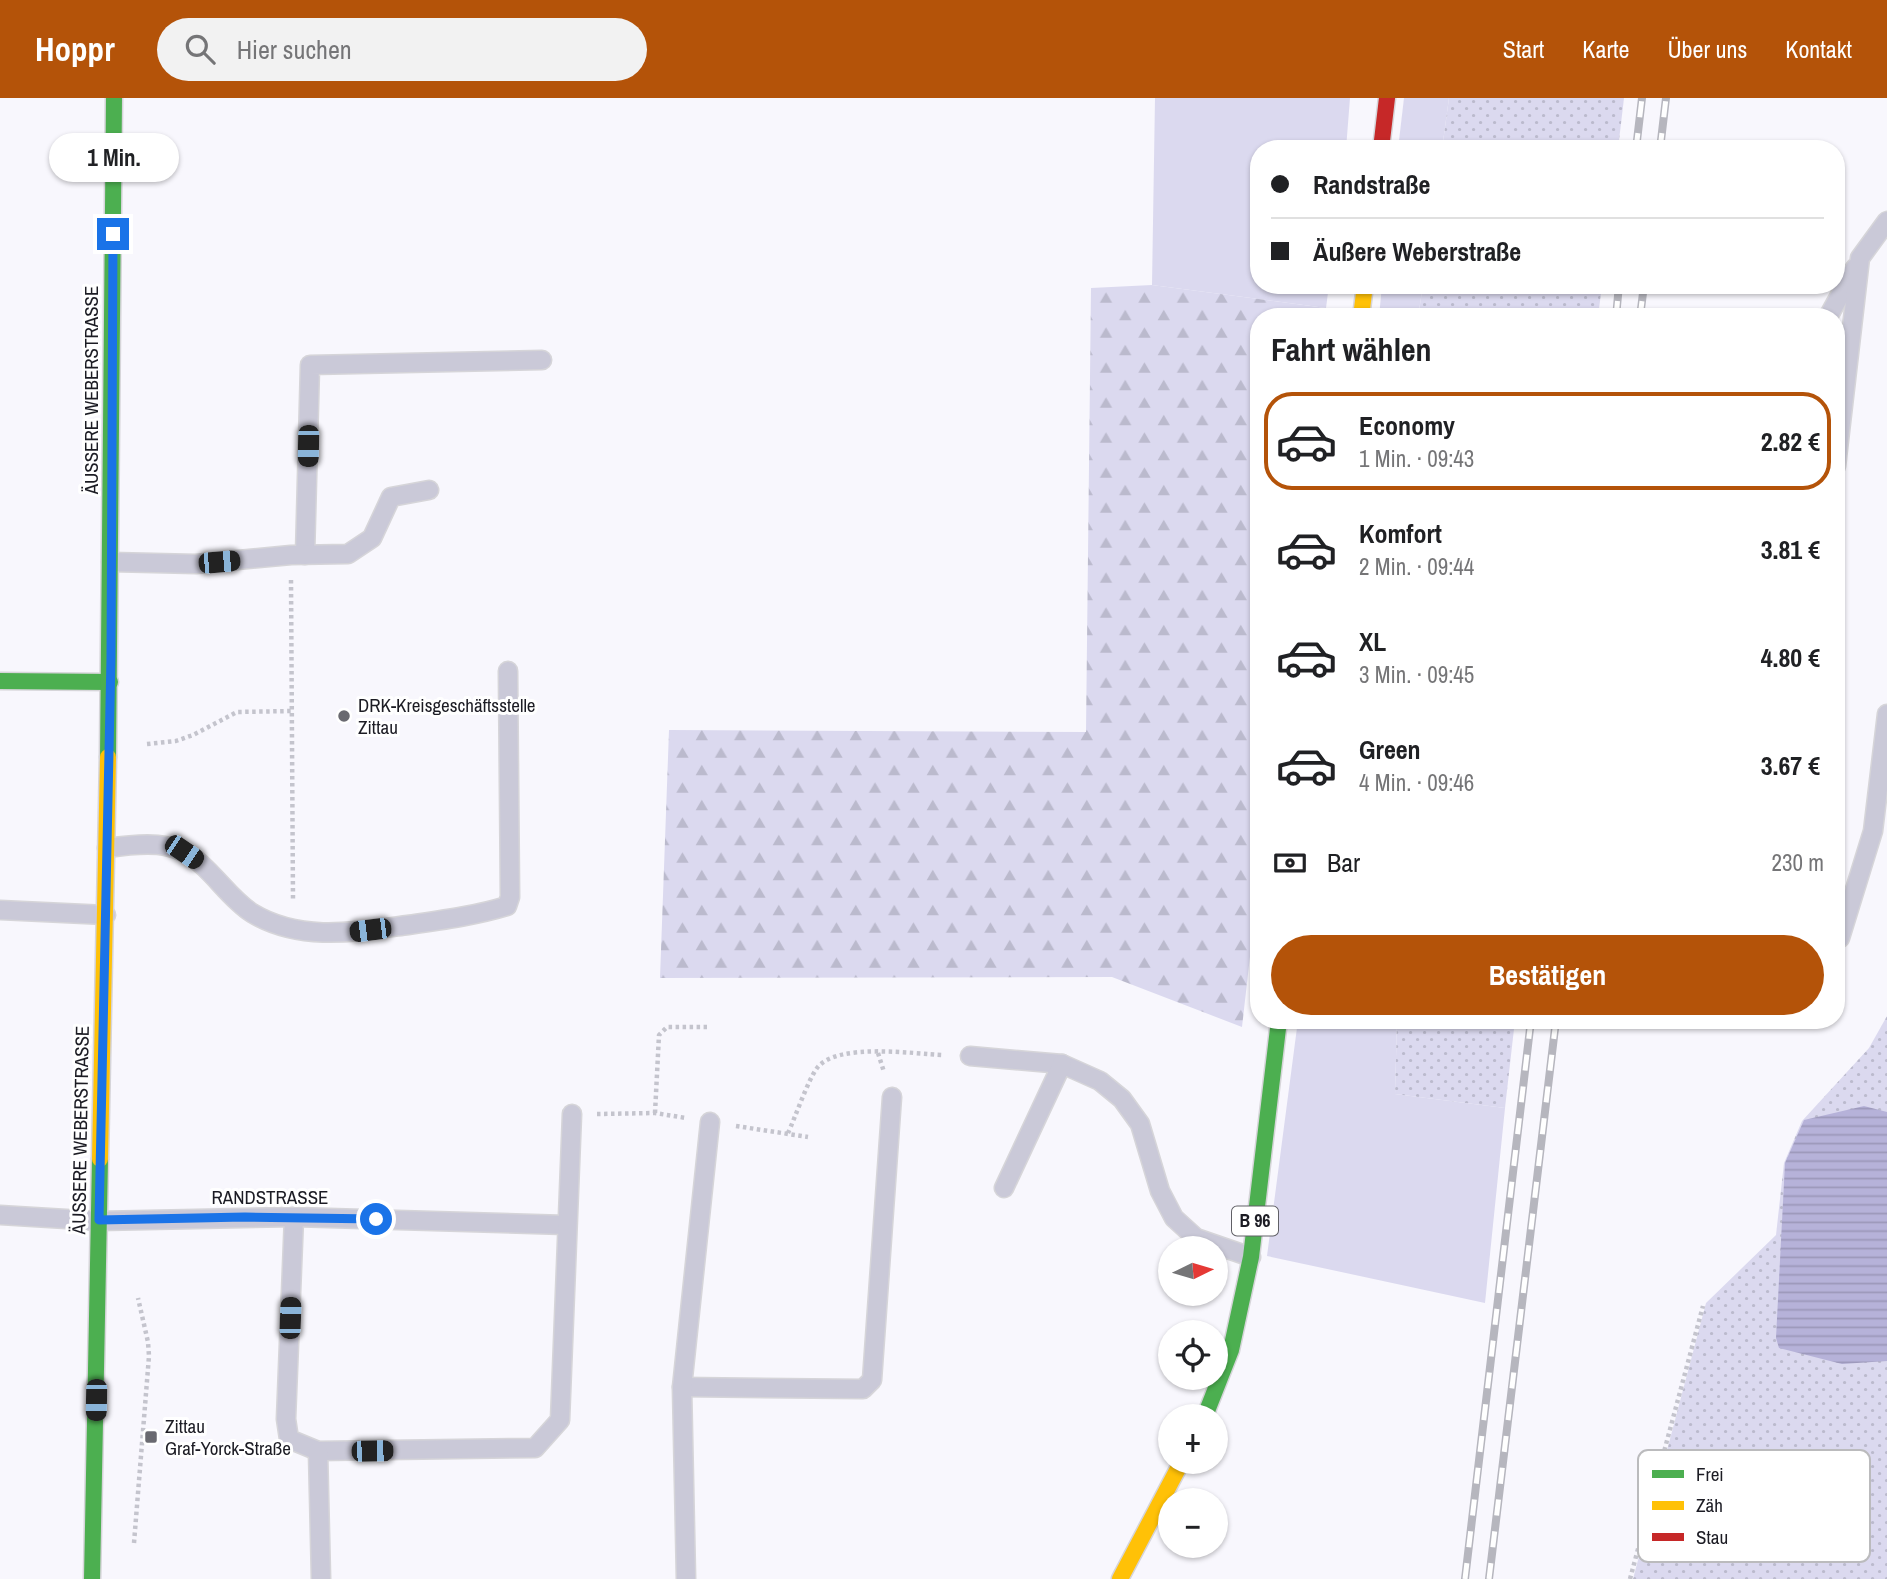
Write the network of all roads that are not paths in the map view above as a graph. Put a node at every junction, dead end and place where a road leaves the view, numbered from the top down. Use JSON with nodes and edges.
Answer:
{"nodes":[{"id":1,"x":114,"y":98,"type":"edge"},
{"id":2,"x":1387,"y":98,"type":"edge"},
{"id":3,"x":1382,"y":140,"type":"edge"},
{"id":4,"x":1887,"y":221,"type":"edge"},
{"id":5,"x":1860,"y":258,"type":"junction"},
{"id":6,"x":1845,"y":286,"type":"edge"},
{"id":7,"x":542,"y":360,"type":"dead end"},
{"id":8,"x":1845,"y":388,"type":"edge"},
{"id":9,"x":429,"y":490,"type":"dead end"},
{"id":10,"x":298,"y":555,"type":"junction"},
{"id":11,"x":111,"y":562,"type":"junction"},
{"id":12,"x":508,"y":671,"type":"dead end"},
{"id":13,"x":0,"y":681,"type":"edge"},
{"id":14,"x":110,"y":682,"type":"junction"},
{"id":15,"x":1887,"y":714,"type":"edge"},
{"id":16,"x":107,"y":848,"type":"junction"},
{"id":17,"x":0,"y":910,"type":"edge"},
{"id":18,"x":106,"y":915,"type":"junction"},
{"id":19,"x":1845,"y":922,"type":"edge"},
{"id":20,"x":1278,"y":1029,"type":"edge"},
{"id":21,"x":970,"y":1056,"type":"road end"},
{"id":22,"x":1062,"y":1064,"type":"junction"},
{"id":23,"x":892,"y":1097,"type":"dead end"},
{"id":24,"x":572,"y":1114,"type":"dead end"},
{"id":25,"x":710,"y":1122,"type":"dead end"},
{"id":26,"x":1004,"y":1188,"type":"dead end"},
{"id":27,"x":0,"y":1214,"type":"edge"},
{"id":28,"x":294,"y":1217,"type":"junction"},
{"id":29,"x":99,"y":1220,"type":"junction"},
{"id":30,"x":566,"y":1225,"type":"junction"},
{"id":31,"x":1251,"y":1257,"type":"junction"},
{"id":32,"x":682,"y":1387,"type":"junction"},
{"id":33,"x":1210,"y":1404,"type":"edge"},
{"id":34,"x":318,"y":1451,"type":"junction"},
{"id":35,"x":1175,"y":1474,"type":"edge"},
{"id":36,"x":92,"y":1579,"type":"edge"},
{"id":37,"x":321,"y":1579,"type":"edge"},
{"id":38,"x":686,"y":1579,"type":"edge"},
{"id":39,"x":1119,"y":1579,"type":"edge"}],
"edges":[{"from":1,"to":11,"type":"main road","name":"ÄUSSERE WEBERSTRASSE"},
{"from":2,"to":3,"type":"main road"},
{"from":4,"to":5,"type":"lane"},
{"from":5,"to":6,"type":"lane"},
{"from":5,"to":8,"type":"lane"},
{"from":7,"to":10,"type":"lane"},
{"from":9,"to":10,"type":"lane"},
{"from":10,"to":11,"type":"lane"},
{"from":11,"to":14,"type":"main road","name":"ÄUSSERE WEBERSTRASSE"},
{"from":12,"to":16,"type":"lane"},
{"from":13,"to":14,"type":"main road"},
{"from":14,"to":16,"type":"main road","name":"ÄUSSERE WEBERSTRASSE"},
{"from":15,"to":19,"type":"lane"},
{"from":16,"to":18,"type":"main road","name":"ÄUSSERE WEBERSTRASSE"},
{"from":17,"to":18,"type":"lane"},
{"from":18,"to":29,"type":"main road","name":"ÄUSSERE WEBERSTRASSE"},
{"from":20,"to":31,"type":"main road","number":"B 96"},
{"from":21,"to":22,"type":"lane"},
{"from":22,"to":26,"type":"lane"},
{"from":22,"to":31,"type":"lane"},
{"from":23,"to":32,"type":"lane"},
{"from":24,"to":30,"type":"lane"},
{"from":25,"to":32,"type":"lane"},
{"from":27,"to":29,"type":"lane","name":"RANDSTRASSE"},
{"from":28,"to":29,"type":"lane","name":"RANDSTRASSE"},
{"from":28,"to":30,"type":"lane","name":"RANDSTRASSE"},
{"from":28,"to":34,"type":"lane"},
{"from":29,"to":36,"type":"main road","name":"ÄUSSERE WEBERSTRASSE"},
{"from":30,"to":34,"type":"lane"},
{"from":31,"to":33,"type":"main road","number":"B 96"},
{"from":32,"to":38,"type":"lane"},
{"from":34,"to":37,"type":"lane"},
{"from":35,"to":39,"type":"main road"}]}
